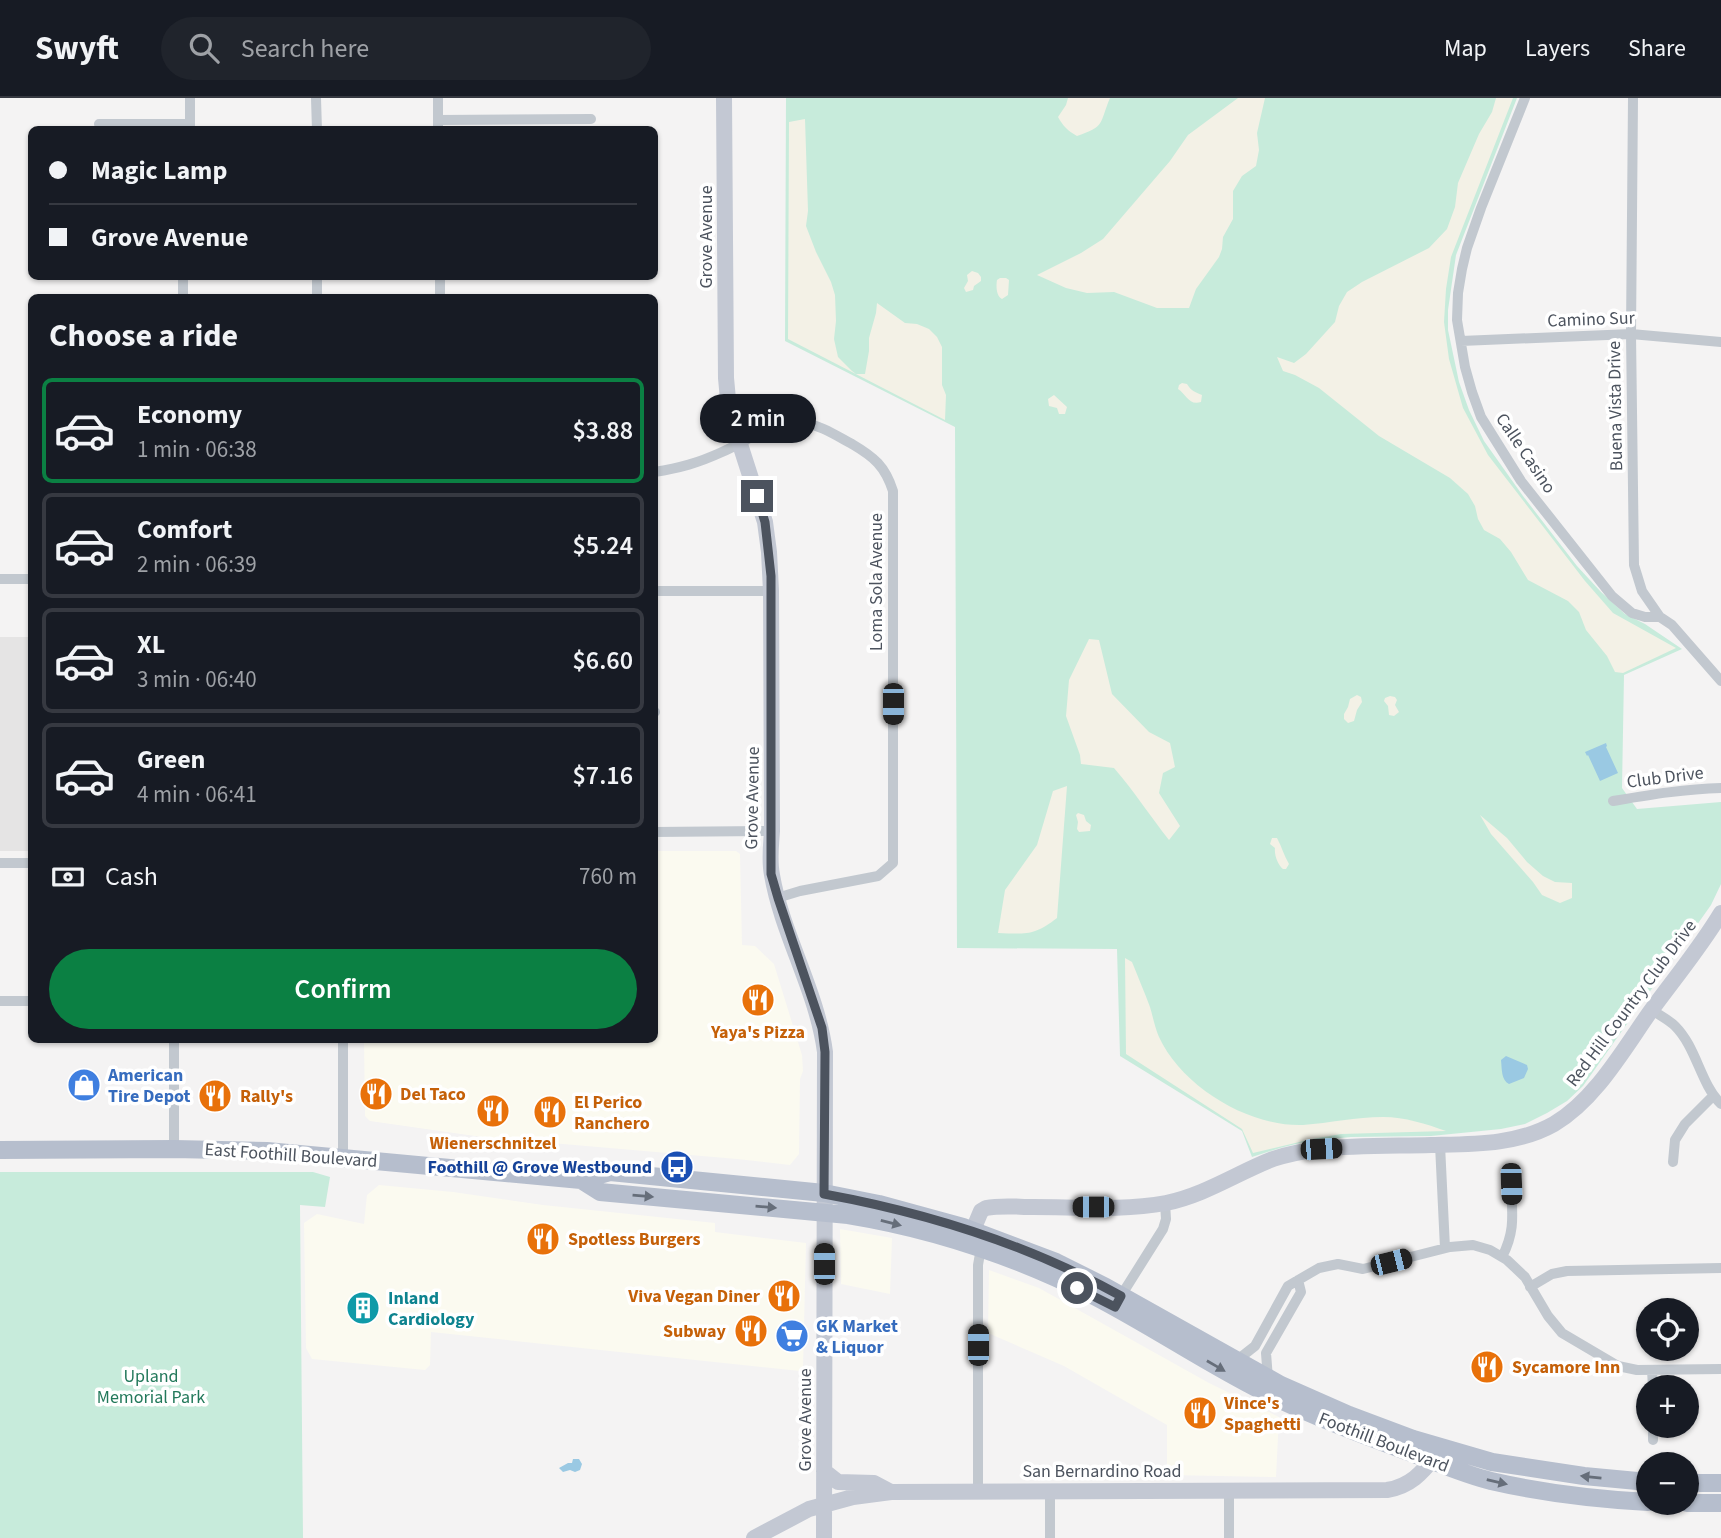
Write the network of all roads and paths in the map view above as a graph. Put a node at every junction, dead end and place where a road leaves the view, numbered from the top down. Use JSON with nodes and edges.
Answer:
{"nodes":[{"id":1,"x":190,"y":98,"type":"edge"},
{"id":2,"x":317,"y":98,"type":"edge"},
{"id":3,"x":438,"y":98,"type":"edge"},
{"id":4,"x":724,"y":98,"type":"edge"},
{"id":5,"x":1525,"y":98,"type":"edge"},
{"id":6,"x":1633,"y":98,"type":"edge"},
{"id":7,"x":590,"y":119,"type":"dead end"},
{"id":8,"x":99,"y":124,"type":"dead end"},
{"id":9,"x":438,"y":125,"type":"edge"},
{"id":10,"x":160,"y":126,"type":"edge"},
{"id":11,"x":190,"y":126,"type":"edge"},
{"id":12,"x":317,"y":126,"type":"edge"},
{"id":13,"x":1632,"y":334,"type":"junction"},
{"id":14,"x":1461,"y":341,"type":"junction"},
{"id":15,"x":1721,"y":342,"type":"edge"},
{"id":16,"x":739,"y":444,"type":"junction"},
{"id":17,"x":658,"y":471,"type":"edge"},
{"id":18,"x":0,"y":579,"type":"edge"},
{"id":19,"x":28,"y":579,"type":"edge"},
{"id":20,"x":658,"y":591,"type":"edge"},
{"id":21,"x":771,"y":591,"type":"junction"},
{"id":22,"x":1660,"y":617,"type":"junction"},
{"id":23,"x":1721,"y":681,"type":"edge"},
{"id":24,"x":1721,"y":788,"type":"edge"},
{"id":25,"x":1613,"y":802,"type":"dead end"},
{"id":26,"x":772,"y":831,"type":"junction"},
{"id":27,"x":658,"y":832,"type":"edge"},
{"id":28,"x":0,"y":863,"type":"edge"},
{"id":29,"x":28,"y":863,"type":"edge"},
{"id":30,"x":778,"y":898,"type":"junction"},
{"id":31,"x":1721,"y":913,"type":"edge"},
{"id":32,"x":28,"y":1001,"type":"edge"},
{"id":33,"x":0,"y":1002,"type":"edge"},
{"id":34,"x":1652,"y":1010,"type":"junction"},
{"id":35,"x":174,"y":1043,"type":"edge"},
{"id":36,"x":343,"y":1043,"type":"edge"},
{"id":37,"x":1717,"y":1100,"type":"edge"},
{"id":38,"x":1440,"y":1145,"type":"junction"},
{"id":39,"x":174,"y":1149,"type":"junction"},
{"id":40,"x":0,"y":1150,"type":"edge"},
{"id":41,"x":343,"y":1157,"type":"junction"},
{"id":42,"x":1673,"y":1162,"type":"dead end"},
{"id":43,"x":581,"y":1180,"type":"junction"},
{"id":44,"x":1511,"y":1184,"type":"dead end"},
{"id":45,"x":824,"y":1194,"type":"junction"},
{"id":46,"x":1165,"y":1203,"type":"junction"},
{"id":47,"x":824,"y":1212,"type":"junction"},
{"id":48,"x":973,"y":1230,"type":"junction"},
{"id":49,"x":981,"y":1248,"type":"junction"},
{"id":50,"x":1445,"y":1248,"type":"junction"},
{"id":51,"x":1502,"y":1257,"type":"junction"},
{"id":52,"x":1721,"y":1268,"type":"edge"},
{"id":53,"x":1298,"y":1280,"type":"junction"},
{"id":54,"x":1530,"y":1287,"type":"junction"},
{"id":55,"x":1282,"y":1297,"type":"junction"},
{"id":56,"x":1118,"y":1302,"type":"junction"},
{"id":57,"x":1294,"y":1304,"type":"junction"},
{"id":58,"x":1255,"y":1346,"type":"junction"},
{"id":59,"x":1266,"y":1353,"type":"junction"},
{"id":60,"x":1236,"y":1361,"type":"junction"},
{"id":61,"x":1721,"y":1368,"type":"edge"},
{"id":62,"x":1652,"y":1370,"type":"junction"},
{"id":63,"x":1652,"y":1375,"type":"edge"},
{"id":64,"x":1268,"y":1378,"type":"junction"},
{"id":65,"x":1437,"y":1455,"type":"junction"},
{"id":66,"x":824,"y":1471,"type":"junction"},
{"id":67,"x":1636,"y":1481,"type":"edge"},
{"id":68,"x":1699,"y":1483,"type":"edge"},
{"id":69,"x":1721,"y":1483,"type":"edge"},
{"id":70,"x":1229,"y":1490,"type":"junction"},
{"id":71,"x":978,"y":1491,"type":"junction"},
{"id":72,"x":1050,"y":1491,"type":"junction"},
{"id":73,"x":891,"y":1492,"type":"junction"},
{"id":74,"x":1636,"y":1501,"type":"edge"},
{"id":75,"x":1699,"y":1503,"type":"edge"},
{"id":76,"x":1721,"y":1503,"type":"edge"},
{"id":77,"x":824,"y":1504,"type":"junction"},
{"id":78,"x":754,"y":1538,"type":"edge"},
{"id":79,"x":824,"y":1538,"type":"edge"},
{"id":80,"x":1050,"y":1538,"type":"edge"},
{"id":81,"x":1229,"y":1538,"type":"edge"}],
"edges":[{"from":1,"to":11,"type":"street"},
{"from":2,"to":12,"type":"street"},
{"from":3,"to":9,"type":"street"},
{"from":4,"to":16,"type":"street","name":"Grove Avenue"},
{"from":5,"to":14,"type":"street","name":"Calle Casino"},
{"from":6,"to":13,"type":"street","name":"Buena Vista Drive"},
{"from":7,"to":9,"type":"street"},
{"from":8,"to":10,"type":"street"},
{"from":13,"to":14,"type":"street","name":"Camino Sur"},
{"from":13,"to":15,"type":"street","name":"Camino Sur"},
{"from":13,"to":22,"type":"street","name":"Buena Vista Drive"},
{"from":14,"to":22,"type":"street","name":"Calle Casino"},
{"from":16,"to":17,"type":"street","name":"Loma Sola Avenue"},
{"from":16,"to":21,"type":"street","name":"Grove Avenue"},
{"from":16,"to":30,"type":"street","name":"Loma Sola Avenue"},
{"from":18,"to":19,"type":"street"},
{"from":20,"to":21,"type":"street"},
{"from":21,"to":26,"type":"street","name":"Grove Avenue"},
{"from":22,"to":23,"type":"street","name":"Buena Vista Drive"},
{"from":24,"to":25,"type":"street","name":"Club Drive"},
{"from":26,"to":27,"type":"street"},
{"from":26,"to":30,"type":"street","name":"Grove Avenue"},
{"from":28,"to":29,"type":"street"},
{"from":30,"to":45,"type":"street","name":"Grove Avenue"},
{"from":31,"to":34,"type":"street","name":"Red Hill Country Club Drive"},
{"from":32,"to":33,"type":"street"},
{"from":34,"to":37,"type":"street"},
{"from":34,"to":38,"type":"street","name":"Red Hill Country Club Drive"},
{"from":35,"to":39,"type":"street"},
{"from":36,"to":41,"type":"street"},
{"from":37,"to":42,"type":"street"},
{"from":38,"to":46,"type":"street","name":"Red Hill Country Club Drive"},
{"from":38,"to":50,"type":"street"},
{"from":39,"to":40,"type":"main road","name":"East Foothill Boulevard"},
{"from":39,"to":41,"type":"main road","name":"East Foothill Boulevard"},
{"from":41,"to":43,"type":"main road","name":"East Foothill Boulevard"},
{"from":43,"to":45,"type":"main road","name":"East Foothill Boulevard"},
{"from":43,"to":47,"type":"main road","name":"East Foothill Boulevard","one_way":true},
{"from":44,"to":51,"type":"street"},
{"from":45,"to":47,"type":"street","name":"Grove Avenue"},
{"from":45,"to":48,"type":"main road","name":"Foothill Boulevard"},
{"from":46,"to":48,"type":"street","name":"Red Hill Country Club Drive"},
{"from":46,"to":56,"type":"street"},
{"from":47,"to":49,"type":"main road","name":"Foothill Boulevard","one_way":true},
{"from":47,"to":66,"type":"street","name":"Grove Avenue"},
{"from":48,"to":56,"type":"main road","name":"Foothill Boulevard"},
{"from":49,"to":56,"type":"main road","name":"Foothill Boulevard"},
{"from":49,"to":71,"type":"street"},
{"from":50,"to":51,"type":"street"},
{"from":50,"to":53,"type":"street"},
{"from":51,"to":54,"type":"street"},
{"from":52,"to":54,"type":"street"},
{"from":53,"to":55,"type":"street"},
{"from":53,"to":57,"type":"street"},
{"from":54,"to":62,"type":"street"},
{"from":55,"to":57,"type":"street"},
{"from":55,"to":58,"type":"street"},
{"from":56,"to":60,"type":"main road","name":"Foothill Boulevard"},
{"from":56,"to":65,"type":"main road","name":"Foothill Boulevard","one_way":true},
{"from":57,"to":59,"type":"street"},
{"from":58,"to":59,"type":"street"},
{"from":58,"to":60,"type":"street"},
{"from":59,"to":64,"type":"street"},
{"from":60,"to":64,"type":"main road","name":"Foothill Boulevard"},
{"from":61,"to":62,"type":"street"},
{"from":62,"to":63,"type":"street"},
{"from":64,"to":65,"type":"main road","name":"Foothill Boulevard"},
{"from":67,"to":65,"type":"main road","name":"Foothill Boulevard","one_way":true},
{"from":65,"to":70,"type":"street","name":"San Bernardino Road"},
{"from":65,"to":74,"type":"main road","name":"Foothill Boulevard","one_way":true},
{"from":66,"to":73,"type":"street"},
{"from":66,"to":77,"type":"street","name":"Grove Avenue"},
{"from":68,"to":69,"type":"main road"},
{"from":70,"to":72,"type":"street","name":"San Bernardino Road"},
{"from":70,"to":81,"type":"street"},
{"from":71,"to":72,"type":"street","name":"San Bernardino Road"},
{"from":71,"to":73,"type":"street","name":"San Bernardino Road"},
{"from":72,"to":80,"type":"street"},
{"from":73,"to":77,"type":"street","name":"San Bernardino Road"},
{"from":75,"to":76,"type":"main road"},
{"from":77,"to":78,"type":"street","name":"San Bernardino Road"},
{"from":77,"to":79,"type":"street","name":"Grove Avenue"}]}
